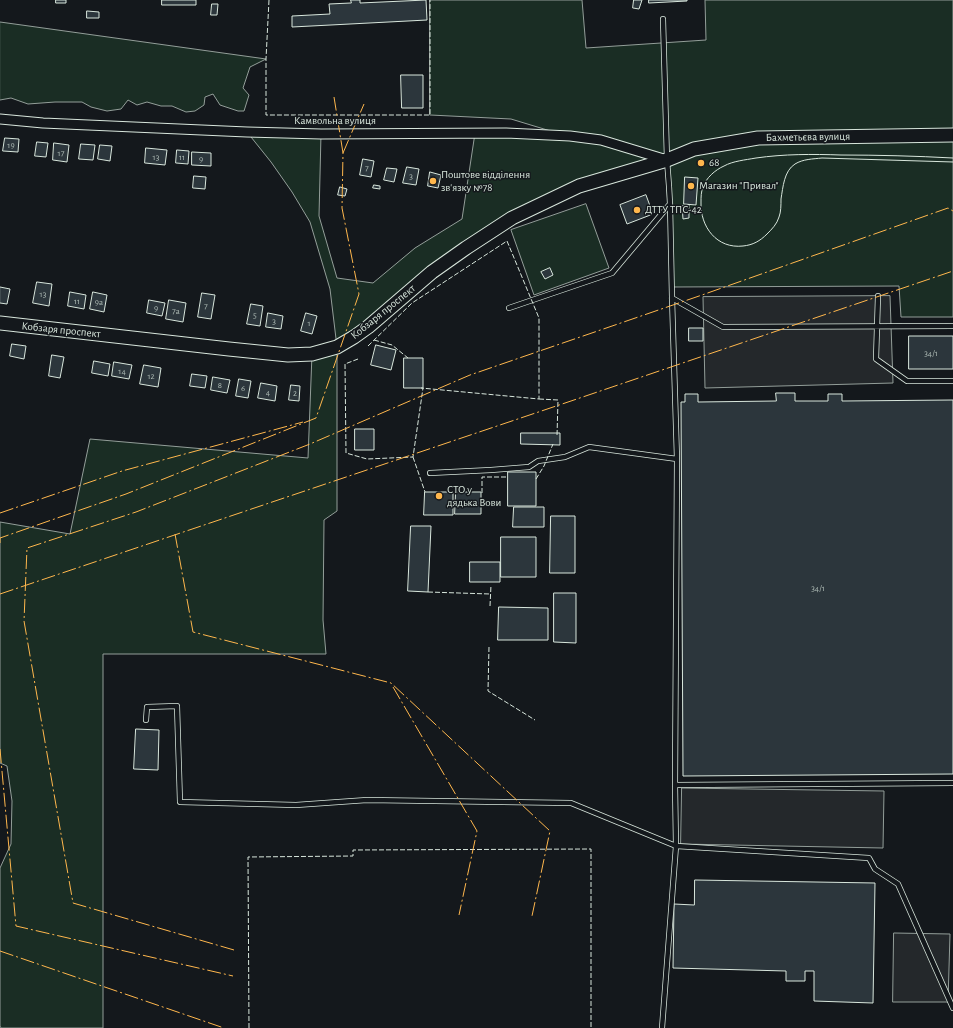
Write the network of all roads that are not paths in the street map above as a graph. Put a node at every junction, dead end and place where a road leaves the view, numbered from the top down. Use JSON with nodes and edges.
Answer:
{"nodes":[{"id":1,"x":663,"y":18,"type":"dead end"},
{"id":2,"x":0,"y":120,"type":"edge"},
{"id":3,"x":953,"y":135,"type":"edge"},
{"id":4,"x":666,"y":160,"type":"junction"},
{"id":5,"x":670,"y":204,"type":"junction"},
{"id":6,"x":878,"y":296,"type":"dead end"},
{"id":7,"x":672,"y":298,"type":"junction"},
{"id":8,"x":509,"y":308,"type":"dead end"},
{"id":9,"x":0,"y":323,"type":"edge"},
{"id":10,"x":877,"y":326,"type":"junction"},
{"id":11,"x":953,"y":326,"type":"edge"},
{"id":12,"x":953,"y":381,"type":"edge"},
{"id":13,"x":677,"y":459,"type":"junction"},
{"id":14,"x":430,"y":473,"type":"dead end"},
{"id":15,"x":146,"y":720,"type":"dead end"},
{"id":16,"x":675,"y":784,"type":"junction"},
{"id":17,"x":953,"y":784,"type":"edge"},
{"id":18,"x":676,"y":846,"type":"junction"},
{"id":19,"x":953,"y":1008,"type":"edge"},
{"id":20,"x":662,"y":1028,"type":"edge"}],
"edges":[{"from":1,"to":4,"type":"lane"},
{"from":2,"to":4,"type":"street","name":"Камвольна вулиця"},
{"from":3,"to":4,"type":"main road","name":"Бахметьєва вулиця"},
{"from":4,"to":5,"type":"lane"},
{"from":4,"to":9,"type":"main road","name":"Кобзаря проспект"},
{"from":5,"to":7,"type":"lane"},
{"from":5,"to":8,"type":"lane"},
{"from":6,"to":10,"type":"lane"},
{"from":7,"to":10,"type":"lane"},
{"from":7,"to":13,"type":"lane"},
{"from":10,"to":11,"type":"lane"},
{"from":10,"to":12,"type":"lane"},
{"from":13,"to":14,"type":"lane"},
{"from":13,"to":16,"type":"lane"},
{"from":15,"to":18,"type":"lane"},
{"from":16,"to":17,"type":"lane"},
{"from":16,"to":18,"type":"lane"},
{"from":18,"to":19,"type":"lane"},
{"from":18,"to":20,"type":"lane"}]}
